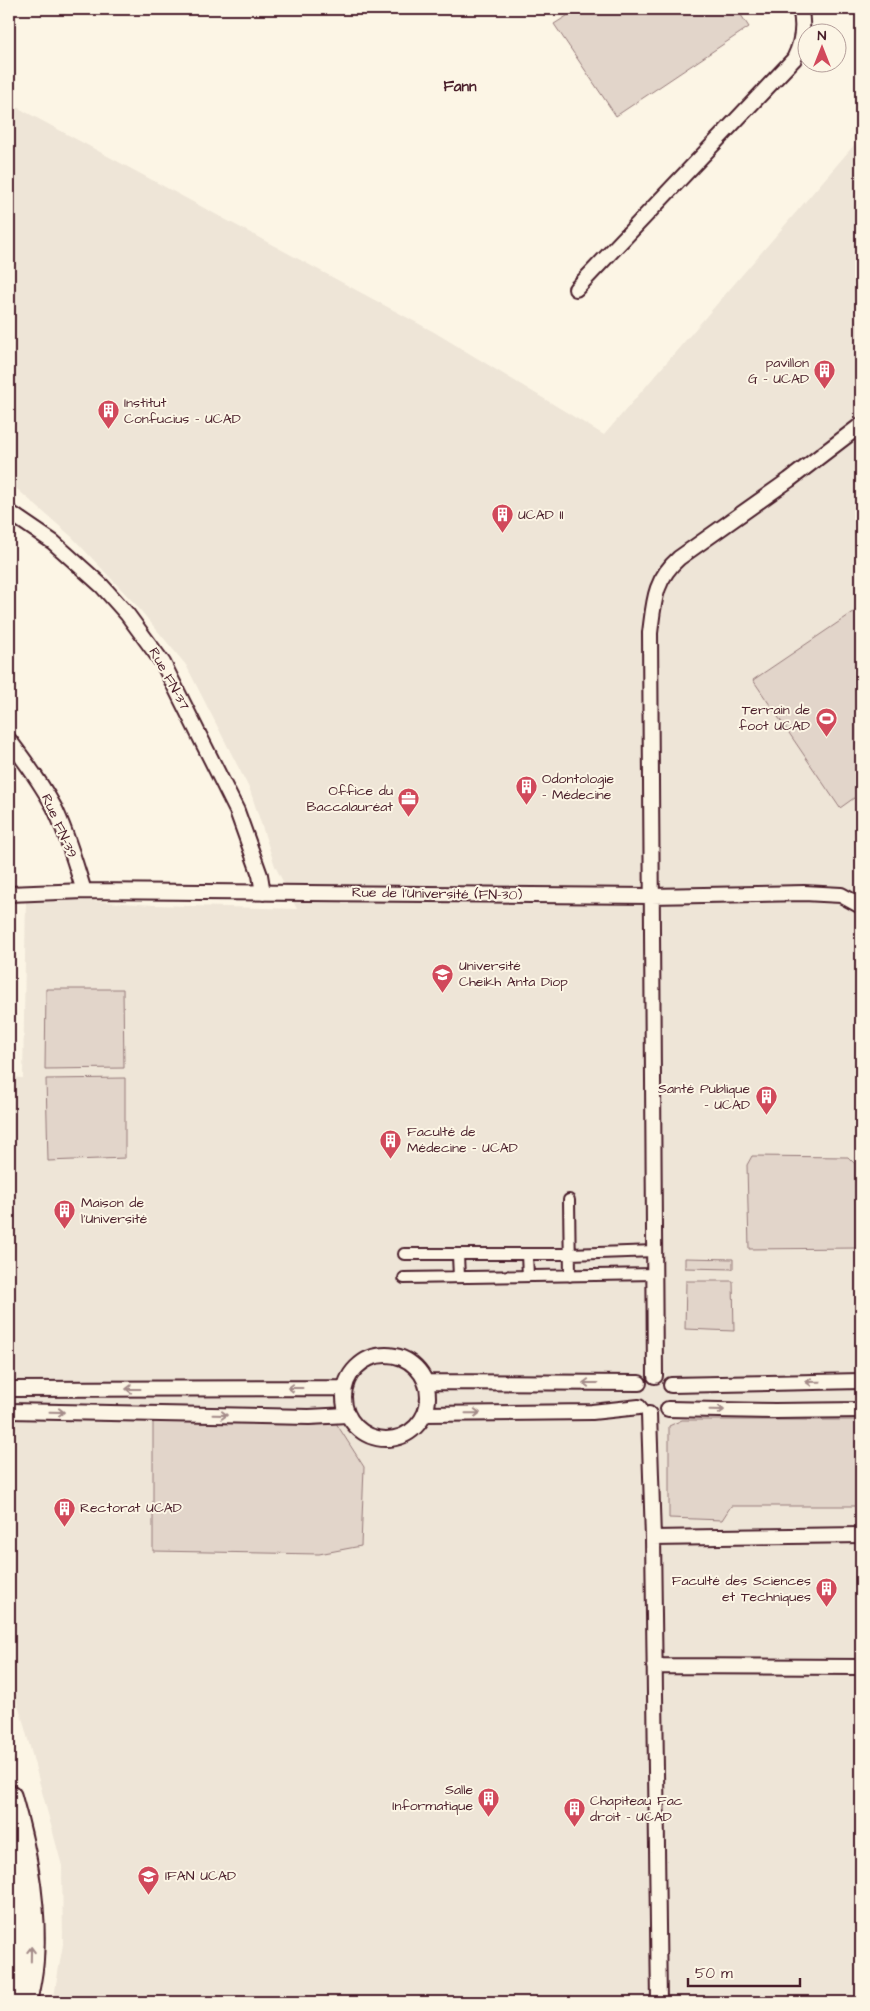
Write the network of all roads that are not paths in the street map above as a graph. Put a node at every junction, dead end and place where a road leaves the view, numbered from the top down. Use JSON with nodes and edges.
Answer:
{"nodes":[{"id":1,"x":800,"y":9,"type":"edge"},
{"id":2,"x":576,"y":289,"type":"dead end"},
{"id":3,"x":861,"y":425,"type":"edge"},
{"id":4,"x":9,"y":512,"type":"edge"},
{"id":5,"x":9,"y":740,"type":"edge"},
{"id":6,"x":84,"y":891,"type":"junction"},
{"id":7,"x":263,"y":893,"type":"junction"},
{"id":8,"x":9,"y":894,"type":"edge"},
{"id":9,"x":651,"y":896,"type":"junction"},
{"id":10,"x":861,"y":906,"type":"edge"},
{"id":11,"x":569,"y":1200,"type":"dead end"},
{"id":12,"x":655,"y":1251,"type":"junction"},
{"id":13,"x":404,"y":1254,"type":"dead end"},
{"id":14,"x":527,"y":1254,"type":"junction"},
{"id":15,"x":570,"y":1254,"type":"junction"},
{"id":16,"x":458,"y":1255,"type":"junction"},
{"id":17,"x":656,"y":1274,"type":"junction"},
{"id":18,"x":528,"y":1276,"type":"junction"},
{"id":19,"x":570,"y":1276,"type":"junction"},
{"id":20,"x":459,"y":1277,"type":"junction"},
{"id":21,"x":404,"y":1278,"type":"dead end"},
{"id":22,"x":655,"y":1376,"type":"junction"},
{"id":23,"x":861,"y":1381,"type":"edge"},
{"id":24,"x":425,"y":1382,"type":"junction"},
{"id":25,"x":639,"y":1383,"type":"junction"},
{"id":26,"x":671,"y":1385,"type":"junction"},
{"id":27,"x":344,"y":1388,"type":"junction"},
{"id":28,"x":9,"y":1389,"type":"edge"},
{"id":29,"x":668,"y":1409,"type":"junction"},
{"id":30,"x":861,"y":1410,"type":"edge"},
{"id":31,"x":9,"y":1411,"type":"edge"},
{"id":32,"x":644,"y":1411,"type":"junction"},
{"id":33,"x":425,"y":1414,"type":"junction"},
{"id":34,"x":347,"y":1415,"type":"junction"},
{"id":35,"x":861,"y":1535,"type":"edge"},
{"id":36,"x":653,"y":1538,"type":"junction"},
{"id":37,"x":654,"y":1666,"type":"junction"},
{"id":38,"x":861,"y":1667,"type":"edge"},
{"id":39,"x":9,"y":1797,"type":"edge"},
{"id":40,"x":9,"y":1866,"type":"edge"},
{"id":41,"x":9,"y":2002,"type":"edge"},
{"id":42,"x":24,"y":2002,"type":"edge"},
{"id":43,"x":658,"y":2002,"type":"edge"}],
"edges":[{"from":1,"to":2,"type":"street"},
{"from":3,"to":9,"type":"street"},
{"from":4,"to":7,"type":"street","name":"Rue FN-37"},
{"from":5,"to":6,"type":"street","name":"Rue FN-39"},
{"from":6,"to":7,"type":"street","name":"Rue de l'Université (FN-30)"},
{"from":6,"to":8,"type":"street","name":"Rue de l'Université (FN-30)"},
{"from":7,"to":9,"type":"street","name":"Rue de l'Université (FN-30)"},
{"from":9,"to":10,"type":"street","name":"Rue de l'Université (FN-30)"},
{"from":9,"to":12,"type":"street"},
{"from":11,"to":15,"type":"street"},
{"from":12,"to":15,"type":"street"},
{"from":12,"to":17,"type":"street"},
{"from":13,"to":16,"type":"street"},
{"from":14,"to":15,"type":"street"},
{"from":14,"to":16,"type":"street"},
{"from":14,"to":18,"type":"street"},
{"from":15,"to":19,"type":"street"},
{"from":16,"to":20,"type":"street"},
{"from":17,"to":19,"type":"street"},
{"from":17,"to":22,"type":"street"},
{"from":18,"to":19,"type":"street"},
{"from":18,"to":20,"type":"street"},
{"from":20,"to":21,"type":"street"},
{"from":22,"to":25,"type":"street"},
{"from":22,"to":26,"type":"street"},
{"from":23,"to":26,"type":"street","one_way":true},
{"from":25,"to":24,"type":"street","one_way":true},
{"from":24,"to":27,"type":"street"},
{"from":24,"to":33,"type":"street"},
{"from":25,"to":32,"type":"street"},
{"from":26,"to":29,"type":"street"},
{"from":27,"to":28,"type":"street","one_way":true},
{"from":27,"to":34,"type":"street"},
{"from":29,"to":30,"type":"street","one_way":true},
{"from":29,"to":32,"type":"street"},
{"from":31,"to":34,"type":"street","one_way":true},
{"from":33,"to":32,"type":"street","one_way":true},
{"from":32,"to":36,"type":"street"},
{"from":33,"to":34,"type":"street"},
{"from":35,"to":36,"type":"street"},
{"from":36,"to":37,"type":"street"},
{"from":37,"to":38,"type":"street"},
{"from":37,"to":43,"type":"street"},
{"from":42,"to":39,"type":"highway","one_way":true},
{"from":40,"to":41,"type":"highway"}]}
